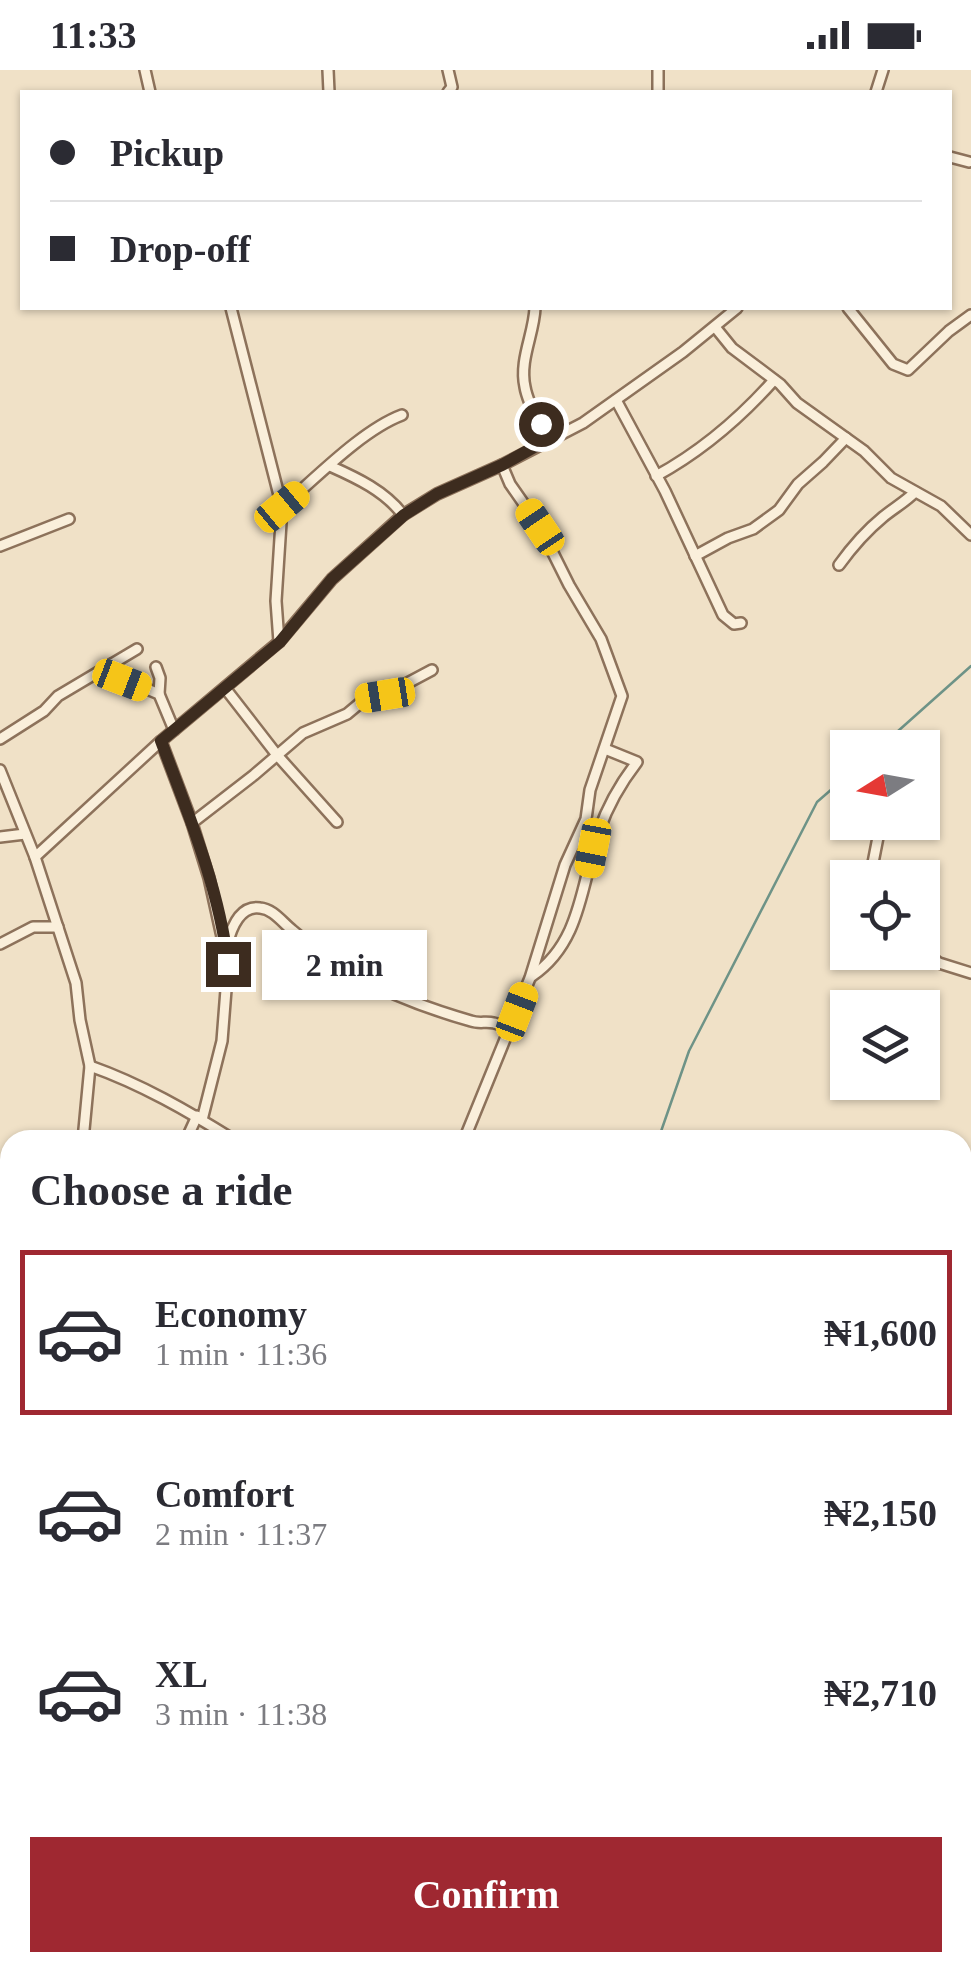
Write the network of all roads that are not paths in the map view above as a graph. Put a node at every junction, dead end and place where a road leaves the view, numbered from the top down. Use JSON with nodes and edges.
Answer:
{"nodes":[{"id":1,"x":232,"y":310,"type":"edge"},
{"id":2,"x":534,"y":310,"type":"edge"},
{"id":3,"x":735,"y":310,"type":"edge"},
{"id":4,"x":852,"y":310,"type":"edge"},
{"id":5,"x":971,"y":314,"type":"edge"},
{"id":6,"x":714,"y":327,"type":"junction"},
{"id":7,"x":774,"y":380,"type":"junction"},
{"id":8,"x":616,"y":400,"type":"junction"},
{"id":9,"x":402,"y":415,"type":"dead end"},
{"id":10,"x":846,"y":438,"type":"junction"},
{"id":11,"x":547,"y":440,"type":"junction"},
{"id":12,"x":502,"y":465,"type":"junction"},
{"id":13,"x":330,"y":466,"type":"junction"},
{"id":14,"x":656,"y":476,"type":"junction"},
{"id":15,"x":915,"y":492,"type":"junction"},
{"id":16,"x":282,"y":507,"type":"junction"},
{"id":17,"x":404,"y":515,"type":"junction"},
{"id":18,"x":70,"y":519,"type":"dead end"},
{"id":19,"x":971,"y":535,"type":"edge"},
{"id":20,"x":0,"y":546,"type":"edge"},
{"id":21,"x":694,"y":556,"type":"junction"},
{"id":22,"x":840,"y":565,"type":"dead end"},
{"id":23,"x":741,"y":623,"type":"dead end"},
{"id":24,"x":280,"y":642,"type":"junction"},
{"id":25,"x":137,"y":648,"type":"dead end"},
{"id":26,"x":112,"y":664,"type":"junction"},
{"id":27,"x":156,"y":667,"type":"dead end"},
{"id":28,"x":432,"y":670,"type":"dead end"},
{"id":29,"x":225,"y":688,"type":"junction"},
{"id":30,"x":159,"y":694,"type":"junction"},
{"id":31,"x":174,"y":730,"type":"junction"},
{"id":32,"x":0,"y":738,"type":"edge"},
{"id":33,"x":161,"y":741,"type":"junction"},
{"id":34,"x":604,"y":749,"type":"junction"},
{"id":35,"x":278,"y":755,"type":"junction"},
{"id":36,"x":0,"y":770,"type":"edge"},
{"id":37,"x":192,"y":822,"type":"junction"},
{"id":38,"x":336,"y":822,"type":"dead end"},
{"id":39,"x":25,"y":834,"type":"junction"},
{"id":40,"x":0,"y":836,"type":"edge"},
{"id":41,"x":35,"y":856,"type":"junction"},
{"id":42,"x":58,"y":927,"type":"junction"},
{"id":43,"x":0,"y":944,"type":"edge"},
{"id":44,"x":226,"y":948,"type":"junction"},
{"id":45,"x":940,"y":963,"type":"edge"},
{"id":46,"x":971,"y":973,"type":"edge"},
{"id":47,"x":530,"y":978,"type":"junction"},
{"id":48,"x":508,"y":1029,"type":"junction"},
{"id":49,"x":90,"y":1066,"type":"junction"},
{"id":50,"x":199,"y":1118,"type":"junction"},
{"id":51,"x":84,"y":1130,"type":"edge"},
{"id":52,"x":192,"y":1130,"type":"edge"},
{"id":53,"x":218,"y":1130,"type":"edge"},
{"id":54,"x":468,"y":1130,"type":"edge"}],
"edges":[{"from":1,"to":16,"type":"street"},
{"from":2,"to":11,"type":"street"},
{"from":3,"to":6,"type":"street"},
{"from":4,"to":5,"type":"street"},
{"from":6,"to":7,"type":"street"},
{"from":6,"to":8,"type":"street"},
{"from":7,"to":10,"type":"street"},
{"from":7,"to":14,"type":"street"},
{"from":8,"to":11,"type":"street"},
{"from":8,"to":14,"type":"street"},
{"from":9,"to":13,"type":"street"},
{"from":10,"to":15,"type":"street"},
{"from":10,"to":21,"type":"street"},
{"from":11,"to":12,"type":"street"},
{"from":12,"to":17,"type":"street"},
{"from":12,"to":34,"type":"street"},
{"from":13,"to":16,"type":"street"},
{"from":13,"to":17,"type":"street"},
{"from":14,"to":21,"type":"street"},
{"from":15,"to":19,"type":"street"},
{"from":15,"to":22,"type":"street"},
{"from":16,"to":24,"type":"street"},
{"from":17,"to":24,"type":"street"},
{"from":18,"to":20,"type":"street"},
{"from":21,"to":23,"type":"street"},
{"from":24,"to":29,"type":"street"},
{"from":25,"to":26,"type":"street"},
{"from":26,"to":30,"type":"street"},
{"from":26,"to":32,"type":"street"},
{"from":27,"to":30,"type":"street"},
{"from":28,"to":35,"type":"street"},
{"from":29,"to":31,"type":"street"},
{"from":29,"to":35,"type":"street"},
{"from":30,"to":31,"type":"street"},
{"from":31,"to":33,"type":"street"},
{"from":33,"to":37,"type":"street"},
{"from":33,"to":41,"type":"street"},
{"from":34,"to":47,"type":"street"},
{"from":34,"to":47,"type":"street"},
{"from":35,"to":37,"type":"street"},
{"from":35,"to":38,"type":"street"},
{"from":36,"to":39,"type":"street"},
{"from":37,"to":44,"type":"street"},
{"from":39,"to":40,"type":"street"},
{"from":39,"to":41,"type":"street"},
{"from":41,"to":42,"type":"street"},
{"from":42,"to":43,"type":"street"},
{"from":42,"to":49,"type":"street"},
{"from":44,"to":48,"type":"street"},
{"from":44,"to":50,"type":"street"},
{"from":45,"to":46,"type":"street"},
{"from":47,"to":48,"type":"street"},
{"from":48,"to":54,"type":"street"},
{"from":49,"to":50,"type":"street"},
{"from":49,"to":51,"type":"street"},
{"from":50,"to":52,"type":"street"},
{"from":50,"to":53,"type":"street"}]}
